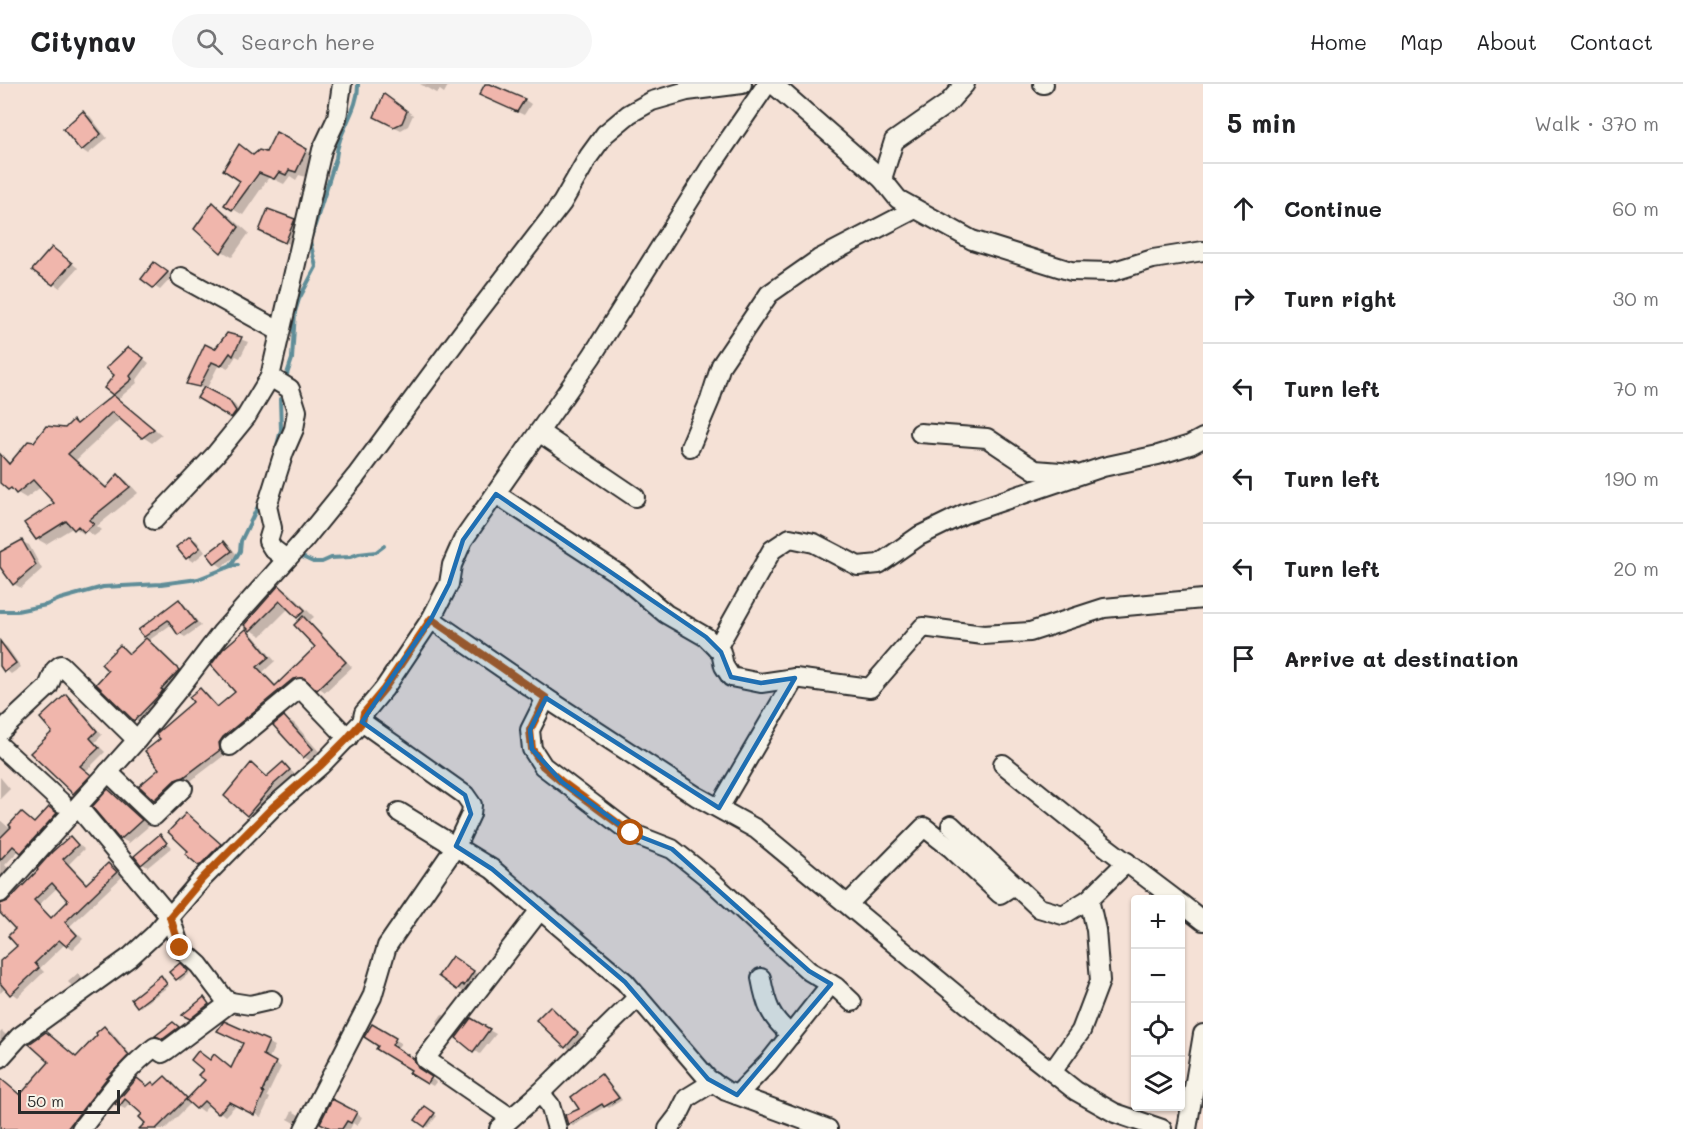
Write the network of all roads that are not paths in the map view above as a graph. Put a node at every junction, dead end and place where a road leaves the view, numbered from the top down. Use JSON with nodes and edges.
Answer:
{"nodes":[{"id":1,"x":342,"y":84,"type":"edge"},
{"id":2,"x":742,"y":84,"type":"edge"},
{"id":3,"x":766,"y":84,"type":"edge"},
{"id":4,"x":773,"y":84,"type":"edge"},
{"id":5,"x":965,"y":84,"type":"edge"},
{"id":6,"x":882,"y":179,"type":"junction"},
{"id":7,"x":915,"y":209,"type":"junction"},
{"id":8,"x":1203,"y":250,"type":"edge"},
{"id":9,"x":181,"y":277,"type":"dead end"},
{"id":10,"x":279,"y":331,"type":"junction"},
{"id":11,"x":270,"y":377,"type":"junction"},
{"id":12,"x":539,"y":432,"type":"junction"},
{"id":13,"x":920,"y":434,"type":"dead end"},
{"id":14,"x":1203,"y":438,"type":"edge"},
{"id":15,"x":690,"y":447,"type":"dead end"},
{"id":16,"x":1082,"y":474,"type":"junction"},
{"id":17,"x":496,"y":494,"type":"junction"},
{"id":18,"x":635,"y":497,"type":"dead end"},
{"id":19,"x":154,"y":520,"type":"dead end"},
{"id":20,"x":286,"y":559,"type":"junction"},
{"id":21,"x":1203,"y":599,"type":"edge"},
{"id":22,"x":431,"y":619,"type":"junction"},
{"id":23,"x":717,"y":648,"type":"junction"},
{"id":24,"x":795,"y":678,"type":"junction"},
{"id":25,"x":546,"y":698,"type":"junction"},
{"id":26,"x":362,"y":722,"type":"junction"},
{"id":27,"x":0,"y":732,"type":"edge"},
{"id":28,"x":348,"y":738,"type":"junction"},
{"id":29,"x":137,"y":740,"type":"junction"},
{"id":30,"x":0,"y":746,"type":"edge"},
{"id":31,"x":231,"y":746,"type":"dead end"},
{"id":32,"x":1003,"y":764,"type":"dead end"},
{"id":33,"x":108,"y":772,"type":"junction"},
{"id":34,"x":183,"y":788,"type":"dead end"},
{"id":35,"x":70,"y":805,"type":"junction"},
{"id":36,"x":719,"y":808,"type":"junction"},
{"id":37,"x":399,"y":812,"type":"dead end"},
{"id":38,"x":951,"y":825,"type":"dead end"},
{"id":39,"x":456,"y":846,"type":"junction"},
{"id":40,"x":1127,"y":862,"type":"junction"},
{"id":41,"x":1014,"y":885,"type":"junction"},
{"id":42,"x":0,"y":893,"type":"edge"},
{"id":43,"x":1170,"y":895,"type":"edge"},
{"id":44,"x":1089,"y":899,"type":"junction"},
{"id":45,"x":848,"y":904,"type":"junction"},
{"id":46,"x":1185,"y":907,"type":"edge"},
{"id":47,"x":540,"y":910,"type":"junction"},
{"id":48,"x":170,"y":917,"type":"junction"},
{"id":49,"x":1203,"y":921,"type":"edge"},
{"id":50,"x":761,"y":978,"type":"dead end"},
{"id":51,"x":831,"y":984,"type":"junction"},
{"id":52,"x":638,"y":997,"type":"junction"},
{"id":53,"x":272,"y":1000,"type":"dead end"},
{"id":54,"x":231,"y":1002,"type":"junction"},
{"id":55,"x":852,"y":1002,"type":"dead end"},
{"id":56,"x":1203,"y":1034,"type":"edge"},
{"id":57,"x":791,"y":1035,"type":"junction"},
{"id":58,"x":0,"y":1058,"type":"edge"},
{"id":59,"x":1052,"y":1072,"type":"junction"},
{"id":60,"x":712,"y":1082,"type":"junction"},
{"id":61,"x":540,"y":1093,"type":"junction"},
{"id":62,"x":737,"y":1095,"type":"junction"},
{"id":63,"x":505,"y":1124,"type":"edge"},
{"id":64,"x":81,"y":1129,"type":"edge"},
{"id":65,"x":304,"y":1129,"type":"edge"},
{"id":66,"x":557,"y":1129,"type":"edge"},
{"id":67,"x":668,"y":1129,"type":"edge"},
{"id":68,"x":828,"y":1129,"type":"edge"},
{"id":69,"x":1162,"y":1129,"type":"edge"},
{"id":70,"x":1187,"y":1129,"type":"edge"}],
"edges":[{"from":1,"to":10,"type":"street"},
{"from":2,"to":20,"type":"street"},
{"from":3,"to":12,"type":"street"},
{"from":4,"to":6,"type":"street"},
{"from":5,"to":6,"type":"street"},
{"from":6,"to":7,"type":"street"},
{"from":7,"to":8,"type":"street"},
{"from":7,"to":15,"type":"street"},
{"from":9,"to":10,"type":"street"},
{"from":10,"to":11,"type":"street"},
{"from":11,"to":19,"type":"street"},
{"from":11,"to":20,"type":"street"},
{"from":12,"to":17,"type":"street"},
{"from":12,"to":18,"type":"street"},
{"from":13,"to":16,"type":"street"},
{"from":14,"to":16,"type":"street"},
{"from":16,"to":23,"type":"street"},
{"from":17,"to":22,"type":"street"},
{"from":17,"to":23,"type":"street"},
{"from":20,"to":29,"type":"street"},
{"from":21,"to":24,"type":"street"},
{"from":22,"to":25,"type":"street"},
{"from":22,"to":26,"type":"street"},
{"from":23,"to":24,"type":"street"},
{"from":24,"to":36,"type":"street"},
{"from":25,"to":36,"type":"street"},
{"from":25,"to":51,"type":"street"},
{"from":26,"to":28,"type":"street"},
{"from":26,"to":39,"type":"street"},
{"from":27,"to":29,"type":"street"},
{"from":28,"to":31,"type":"street"},
{"from":28,"to":48,"type":"street"},
{"from":29,"to":33,"type":"street"},
{"from":30,"to":35,"type":"street"},
{"from":32,"to":40,"type":"street"},
{"from":33,"to":34,"type":"street"},
{"from":33,"to":35,"type":"street"},
{"from":35,"to":42,"type":"street"},
{"from":35,"to":48,"type":"street"},
{"from":36,"to":45,"type":"street"},
{"from":37,"to":39,"type":"street"},
{"from":38,"to":41,"type":"street"},
{"from":39,"to":47,"type":"street"},
{"from":39,"to":65,"type":"street"},
{"from":40,"to":43,"type":"street"},
{"from":40,"to":44,"type":"street"},
{"from":41,"to":44,"type":"street"},
{"from":41,"to":45,"type":"street"},
{"from":44,"to":59,"type":"street"},
{"from":45,"to":59,"type":"street"},
{"from":46,"to":49,"type":"street"},
{"from":47,"to":52,"type":"street"},
{"from":47,"to":63,"type":"street"},
{"from":48,"to":54,"type":"street"},
{"from":48,"to":58,"type":"street"},
{"from":50,"to":57,"type":"street"},
{"from":51,"to":55,"type":"street"},
{"from":51,"to":57,"type":"street"},
{"from":52,"to":60,"type":"street"},
{"from":52,"to":61,"type":"street"},
{"from":53,"to":54,"type":"street"},
{"from":54,"to":64,"type":"street"},
{"from":56,"to":70,"type":"street"},
{"from":57,"to":62,"type":"street"},
{"from":59,"to":69,"type":"street"},
{"from":60,"to":62,"type":"street"},
{"from":60,"to":67,"type":"street"},
{"from":61,"to":63,"type":"street"},
{"from":61,"to":66,"type":"street"},
{"from":62,"to":68,"type":"street"}]}
